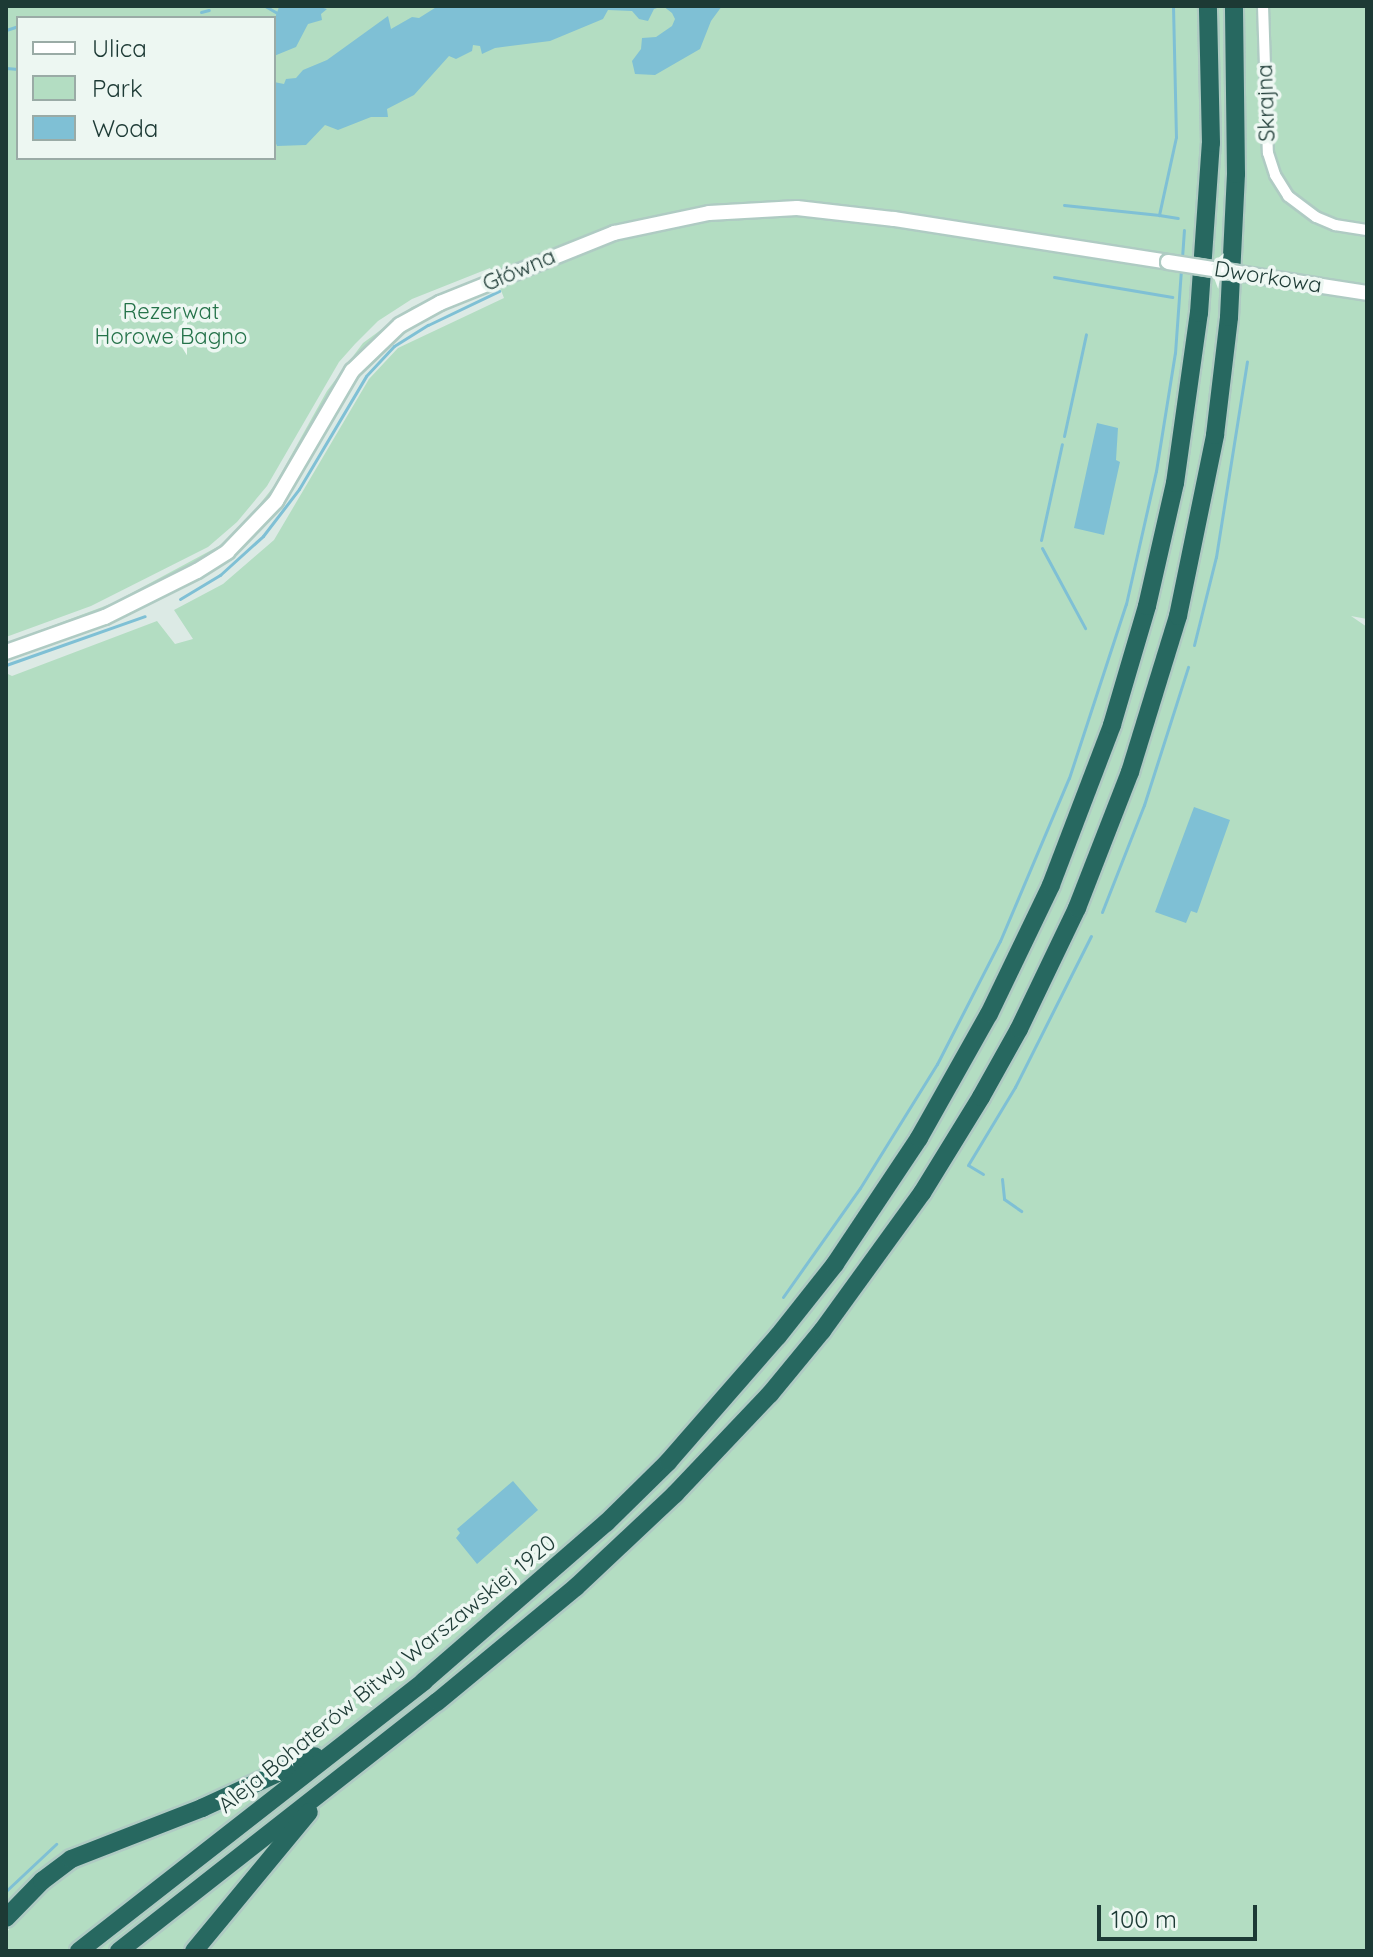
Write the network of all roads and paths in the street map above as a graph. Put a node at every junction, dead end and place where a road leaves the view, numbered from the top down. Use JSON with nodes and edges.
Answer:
{"nodes":[{"id":1,"x":1208,"y":6,"type":"edge"},
{"id":2,"x":1234,"y":6,"type":"edge"},
{"id":3,"x":1263,"y":6,"type":"edge"},
{"id":4,"x":1367,"y":230,"type":"edge"},
{"id":5,"x":1168,"y":262,"type":"joint"},
{"id":6,"x":1367,"y":293,"type":"edge"},
{"id":7,"x":6,"y":652,"type":"edge"},
{"id":8,"x":350,"y":1739,"type":"junction"},
{"id":9,"x":334,"y":1783,"type":"junction"},
{"id":10,"x":6,"y":1918,"type":"edge"},
{"id":11,"x":79,"y":1951,"type":"edge"},
{"id":12,"x":119,"y":1951,"type":"edge"},
{"id":13,"x":194,"y":1951,"type":"edge"}],
"edges":[{"from":1,"to":8,"type":"highway","name":"Aleja Bohaterów Bitwy Warszawskiej 1920"},
{"from":2,"to":9,"type":"highway"},
{"from":3,"to":4,"type":"street","name":"Skrajna"},
{"from":5,"to":6,"type":"street","name":"Dworkowa","bridge":true},
{"from":5,"to":7,"type":"street","name":"Główna"},
{"from":8,"to":10,"type":"highway"},
{"from":8,"to":11,"type":"highway","name":"Aleja Bohaterów Bitwy Warszawskiej 1920"},
{"from":9,"to":12,"type":"highway"},
{"from":9,"to":13,"type":"highway"}]}
